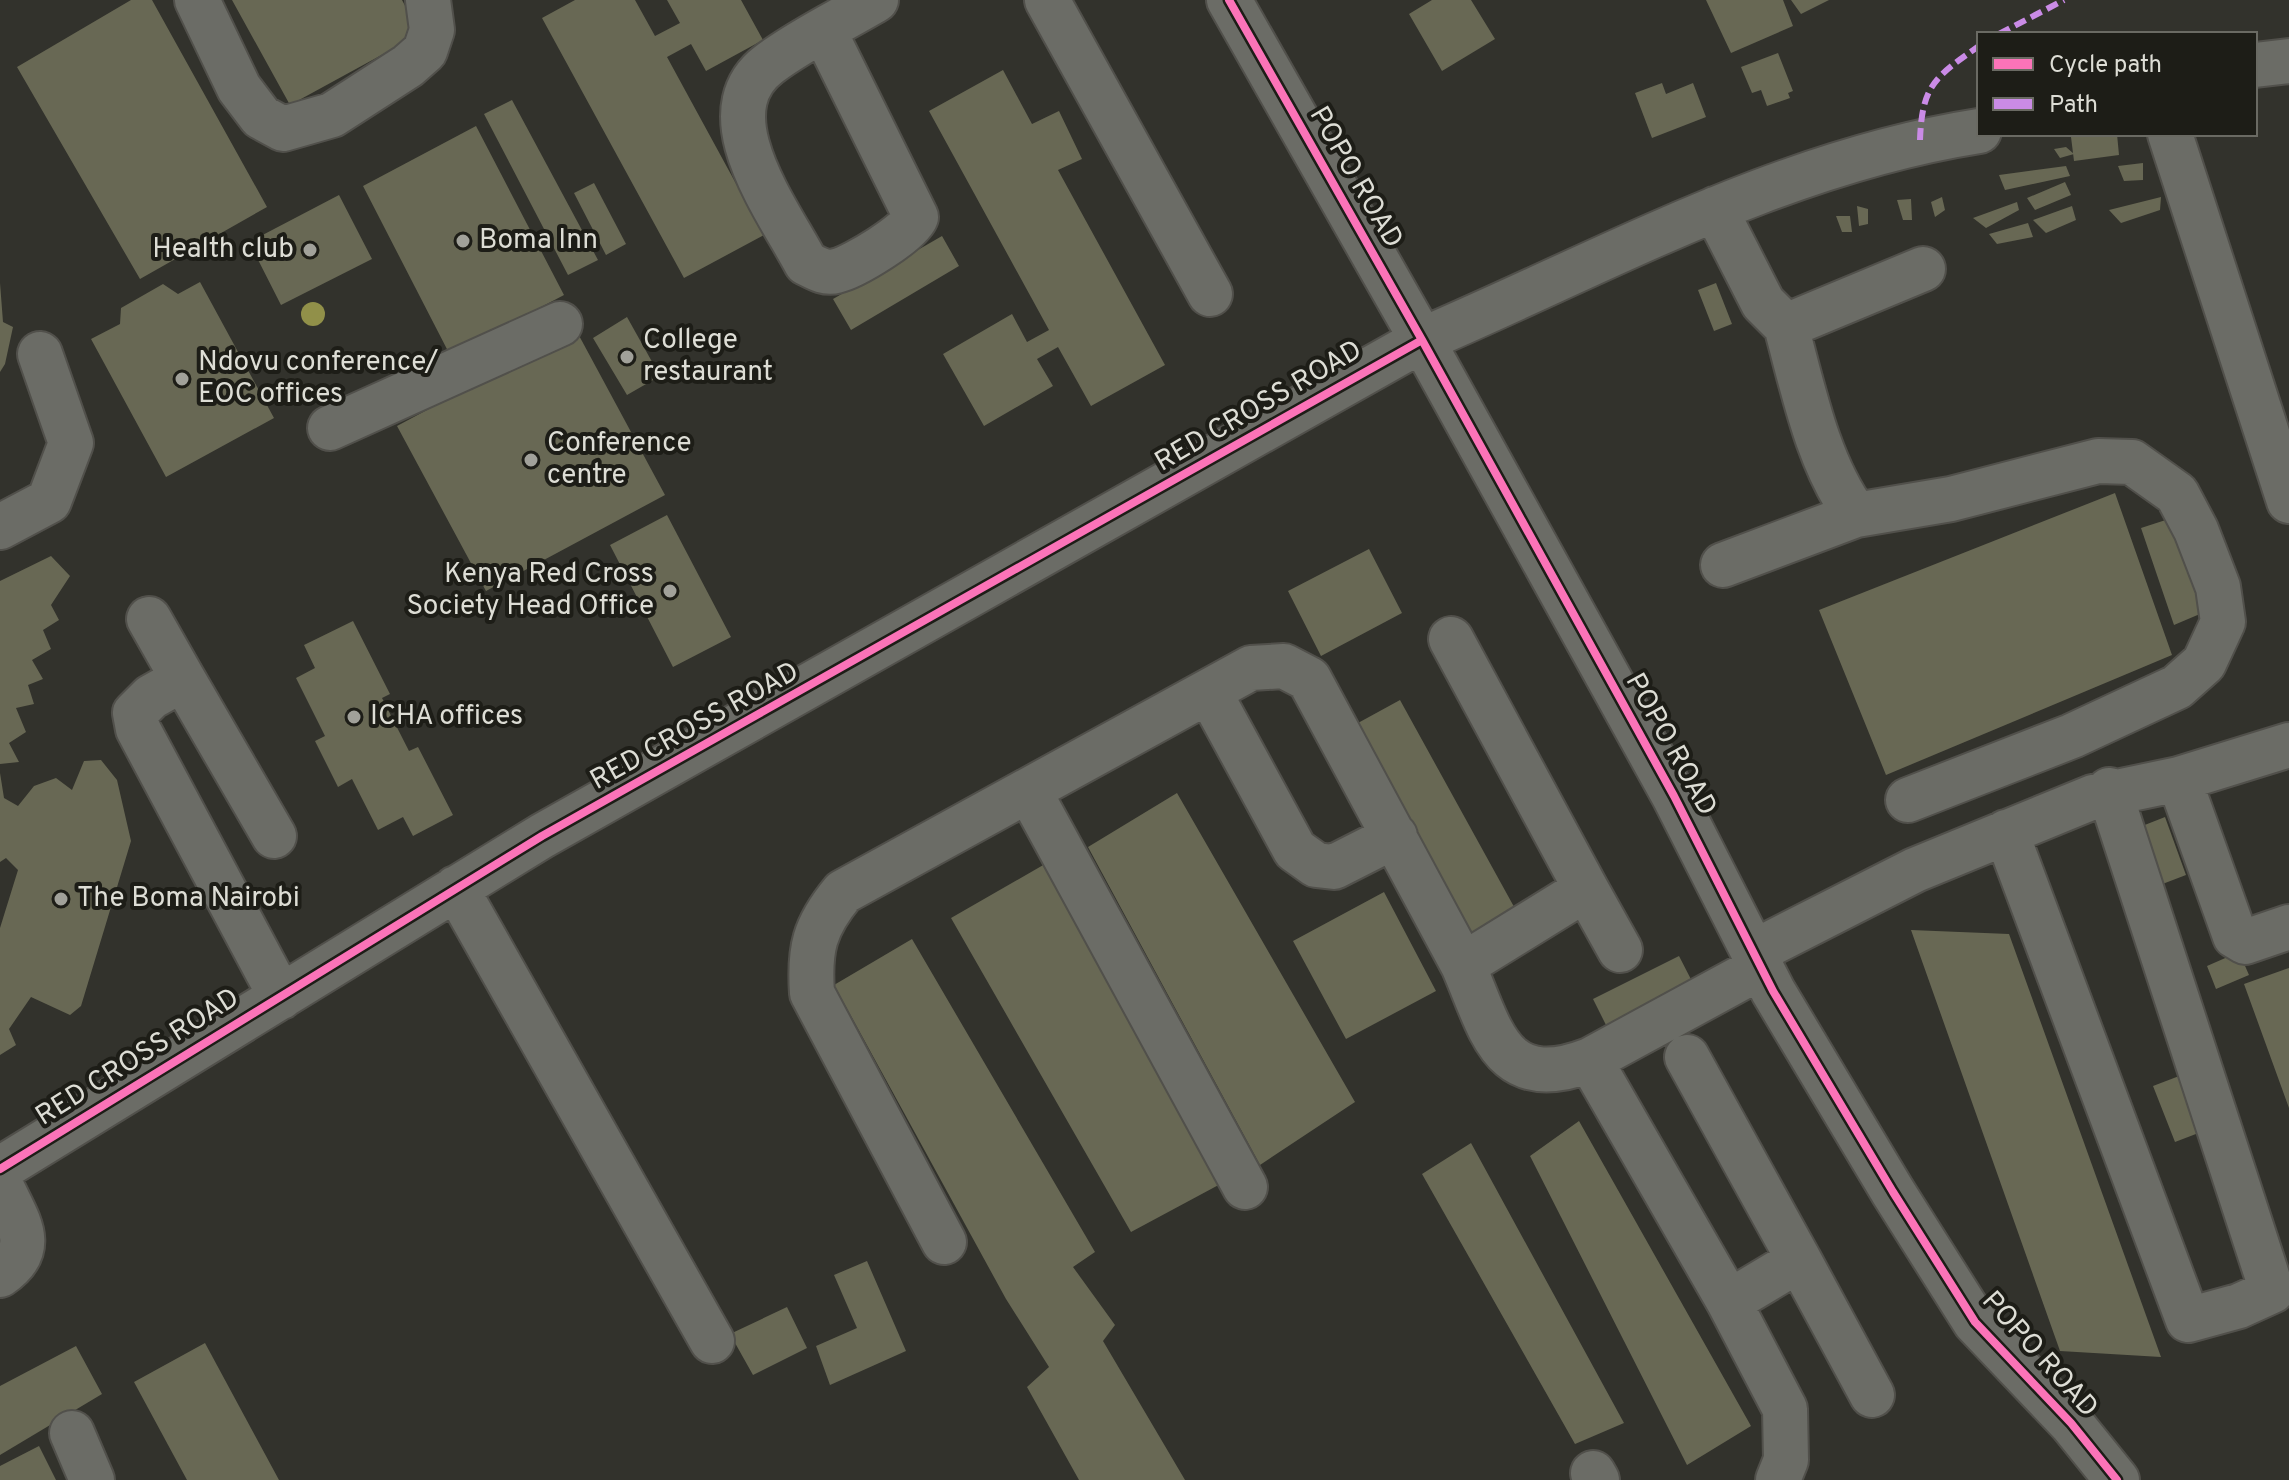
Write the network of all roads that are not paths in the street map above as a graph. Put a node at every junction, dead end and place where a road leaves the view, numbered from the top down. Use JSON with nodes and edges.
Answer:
{"nodes":[{"id":1,"x":197,"y":0,"type":"edge"},
{"id":2,"x":428,"y":0,"type":"edge"},
{"id":3,"x":876,"y":0,"type":"edge"},
{"id":4,"x":1047,"y":0,"type":"edge"},
{"id":5,"x":1229,"y":0,"type":"edge"},
{"id":6,"x":824,"y":31,"type":"junction"},
{"id":7,"x":2289,"y":61,"type":"edge"},
{"id":8,"x":2257,"y":65,"type":"edge"},
{"id":9,"x":1977,"y":131,"type":"edge"},
{"id":10,"x":2171,"y":136,"type":"edge"},
{"id":11,"x":1715,"y":209,"type":"junction"},
{"id":12,"x":1923,"y":269,"type":"dead end"},
{"id":13,"x":1210,"y":294,"type":"dead end"},
{"id":14,"x":560,"y":324,"type":"dead end"},
{"id":15,"x":1786,"y":326,"type":"junction"},
{"id":16,"x":1422,"y":340,"type":"junction"},
{"id":17,"x":40,"y":354,"type":"dead end"},
{"id":18,"x":330,"y":428,"type":"dead end"},
{"id":19,"x":2289,"y":501,"type":"edge"},
{"id":20,"x":1856,"y":515,"type":"junction"},
{"id":21,"x":0,"y":527,"type":"edge"},
{"id":22,"x":1723,"y":565,"type":"dead end"},
{"id":23,"x":149,"y":619,"type":"dead end"},
{"id":24,"x":1451,"y":639,"type":"dead end"},
{"id":25,"x":183,"y":679,"type":"junction"},
{"id":26,"x":1209,"y":692,"type":"junction"},
{"id":27,"x":2289,"y":745,"type":"edge"},
{"id":28,"x":2179,"y":779,"type":"junction"},
{"id":29,"x":2109,"y":790,"type":"junction"},
{"id":30,"x":1029,"y":791,"type":"junction"},
{"id":31,"x":1908,"y":800,"type":"dead end"},
{"id":32,"x":2006,"y":832,"type":"junction"},
{"id":33,"x":274,"y":836,"type":"dead end"},
{"id":34,"x":1395,"y":836,"type":"junction"},
{"id":35,"x":456,"y":888,"type":"junction"},
{"id":36,"x":1586,"y":889,"type":"junction"},
{"id":37,"x":2289,"y":927,"type":"edge"},
{"id":38,"x":1620,"y":950,"type":"dead end"},
{"id":39,"x":1758,"y":959,"type":"junction"},
{"id":40,"x":1463,"y":965,"type":"junction"},
{"id":41,"x":281,"y":997,"type":"junction"},
{"id":42,"x":1687,"y":1057,"type":"dead end"},
{"id":43,"x":1590,"y":1060,"type":"junction"},
{"id":44,"x":0,"y":1169,"type":"edge"},
{"id":45,"x":0,"y":1183,"type":"edge"},
{"id":46,"x":1245,"y":1187,"type":"dead end"},
{"id":47,"x":944,"y":1242,"type":"dead end"},
{"id":48,"x":1799,"y":1260,"type":"junction"},
{"id":49,"x":0,"y":1275,"type":"edge"},
{"id":50,"x":1729,"y":1302,"type":"junction"},
{"id":51,"x":712,"y":1341,"type":"dead end"},
{"id":52,"x":1872,"y":1395,"type":"dead end"},
{"id":53,"x":72,"y":1433,"type":"dead end"},
{"id":54,"x":92,"y":1480,"type":"edge"},
{"id":55,"x":1778,"y":1480,"type":"edge"},
{"id":56,"x":2117,"y":1480,"type":"edge"}],
"edges":[{"from":1,"to":2,"type":"street"},
{"from":3,"to":6,"type":"street"},
{"from":4,"to":13,"type":"street"},
{"from":5,"to":16,"type":"street","name":"POPO ROAD"},
{"from":6,"to":6,"type":"street"},
{"from":7,"to":8,"type":"street"},
{"from":9,"to":11,"type":"street","name":"RED CROSS ROAD"},
{"from":10,"to":19,"type":"street"},
{"from":11,"to":15,"type":"street"},
{"from":11,"to":16,"type":"street","name":"RED CROSS ROAD"},
{"from":12,"to":15,"type":"street"},
{"from":14,"to":18,"type":"street"},
{"from":15,"to":20,"type":"street"},
{"from":16,"to":35,"type":"street","name":"RED CROSS ROAD"},
{"from":16,"to":39,"type":"street","name":"POPO ROAD"},
{"from":17,"to":21,"type":"street"},
{"from":20,"to":22,"type":"street"},
{"from":20,"to":31,"type":"street"},
{"from":23,"to":25,"type":"street"},
{"from":24,"to":36,"type":"street"},
{"from":25,"to":33,"type":"street"},
{"from":25,"to":41,"type":"street"},
{"from":26,"to":30,"type":"street"},
{"from":26,"to":34,"type":"street"},
{"from":26,"to":34,"type":"street"},
{"from":27,"to":28,"type":"street"},
{"from":28,"to":29,"type":"street"},
{"from":28,"to":37,"type":"street"},
{"from":29,"to":32,"type":"street"},
{"from":29,"to":32,"type":"street"},
{"from":30,"to":46,"type":"street"},
{"from":30,"to":47,"type":"street"},
{"from":32,"to":39,"type":"street"},
{"from":34,"to":40,"type":"street"},
{"from":35,"to":41,"type":"street","name":"RED CROSS ROAD"},
{"from":35,"to":51,"type":"street"},
{"from":36,"to":38,"type":"street"},
{"from":36,"to":40,"type":"street"},
{"from":39,"to":43,"type":"street"},
{"from":39,"to":56,"type":"street","name":"POPO ROAD"},
{"from":40,"to":43,"type":"street"},
{"from":41,"to":44,"type":"street","name":"RED CROSS ROAD"},
{"from":42,"to":48,"type":"street"},
{"from":43,"to":50,"type":"street"},
{"from":45,"to":49,"type":"street"},
{"from":48,"to":50,"type":"street"},
{"from":48,"to":52,"type":"street"},
{"from":50,"to":55,"type":"street"},
{"from":53,"to":54,"type":"street"}]}
